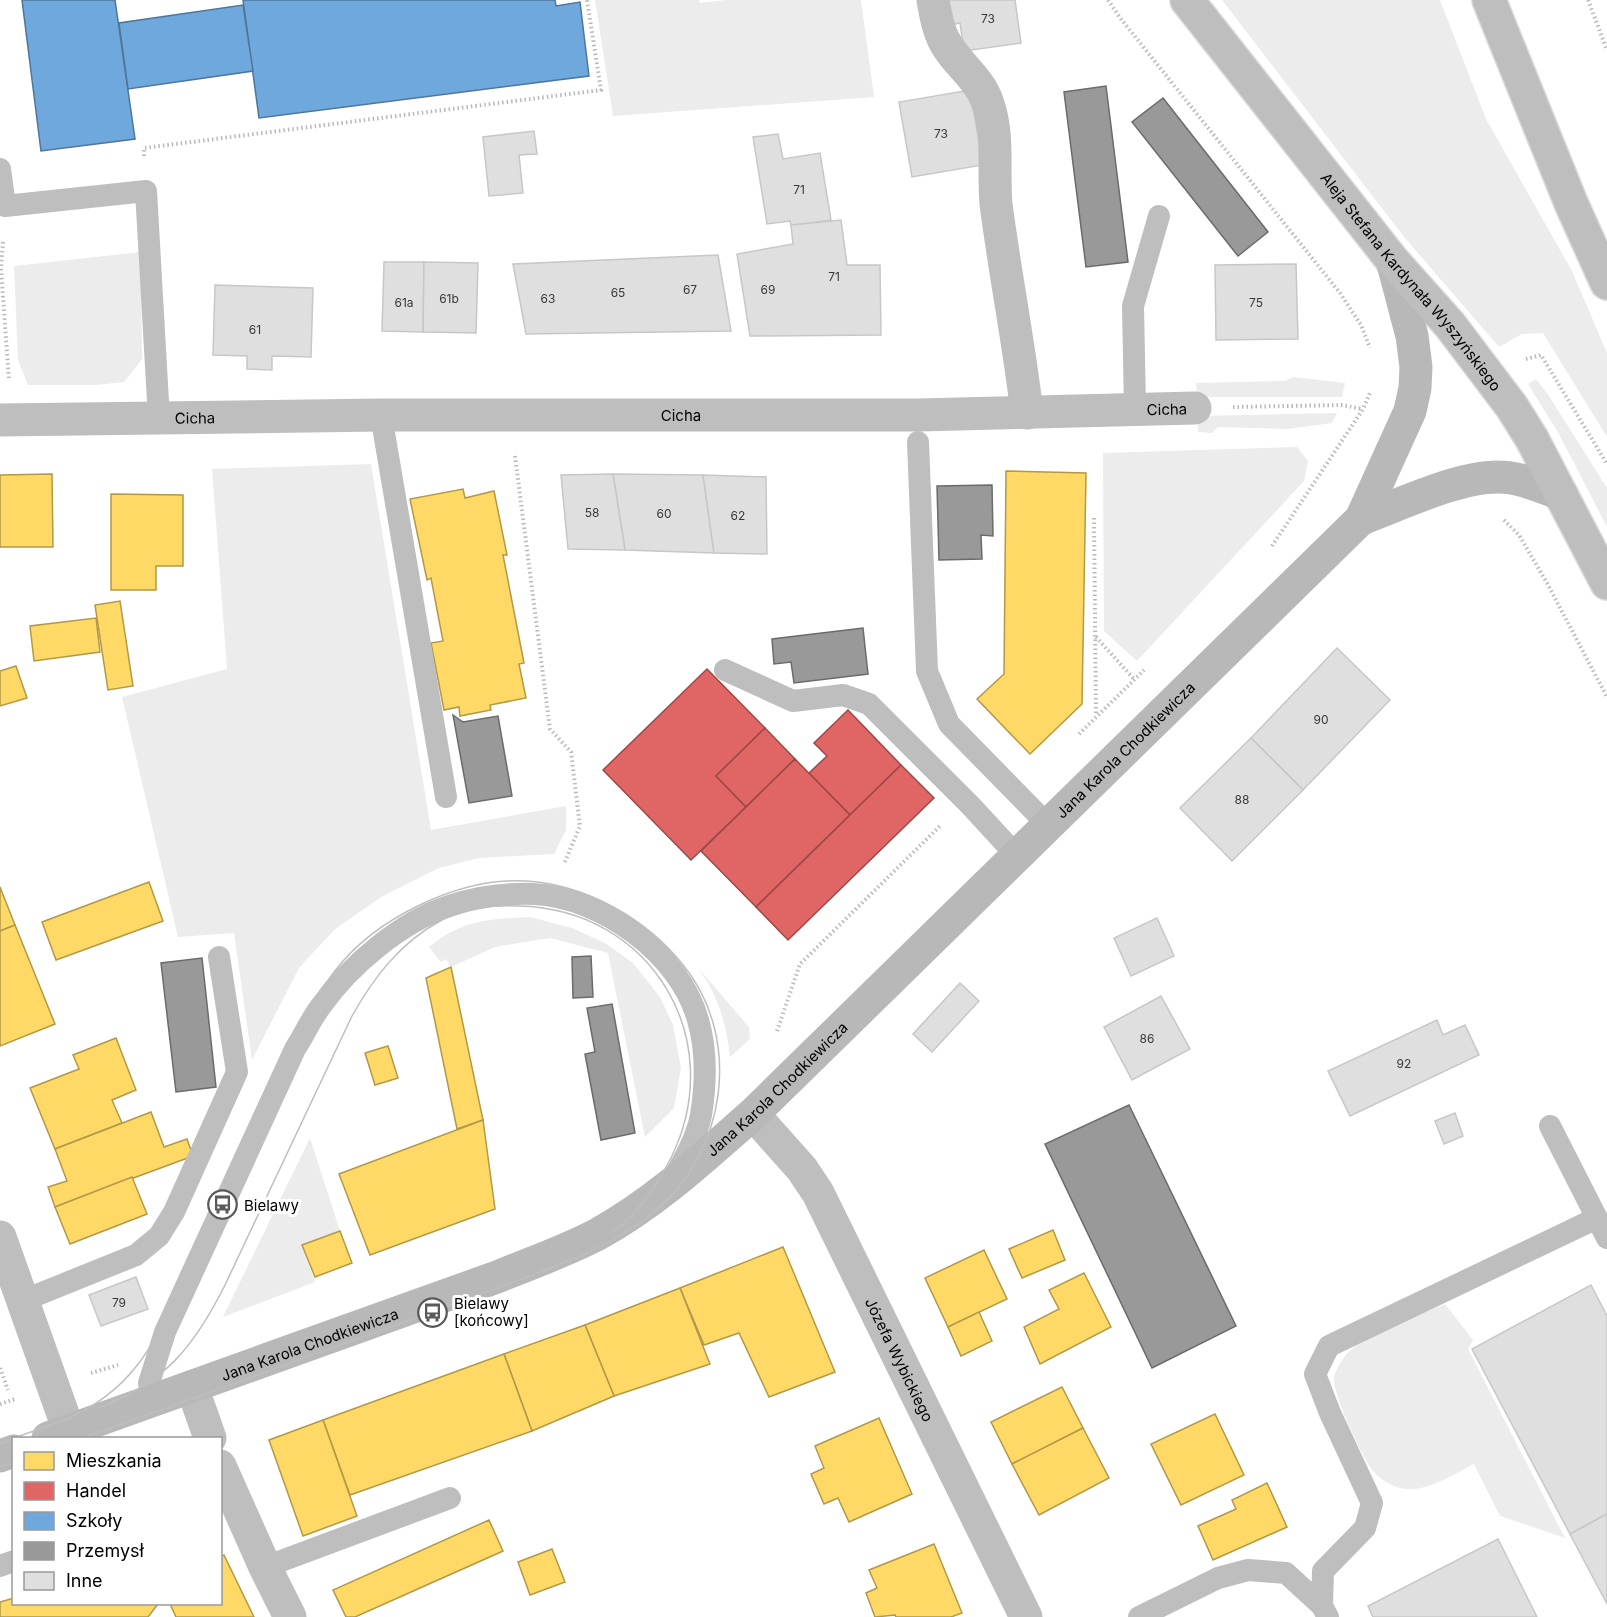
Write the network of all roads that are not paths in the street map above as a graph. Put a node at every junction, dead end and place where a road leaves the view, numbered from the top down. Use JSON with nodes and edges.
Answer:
{"nodes":[{"id":1,"x":933,"y":0,"type":"edge"},
{"id":2,"x":1187,"y":0,"type":"edge"},
{"id":3,"x":1488,"y":0,"type":"edge"},
{"id":4,"x":0,"y":169,"type":"edge"},
{"id":5,"x":1159,"y":216,"type":"dead end"},
{"id":6,"x":1392,"y":260,"type":"junction"},
{"id":7,"x":1607,"y":283,"type":"edge"},
{"id":8,"x":1195,"y":408,"type":"road end"},
{"id":9,"x":1135,"y":410,"type":"junction"},
{"id":10,"x":1027,"y":413,"type":"junction"},
{"id":11,"x":381,"y":415,"type":"junction"},
{"id":12,"x":159,"y":419,"type":"junction"},
{"id":13,"x":0,"y":420,"type":"edge"},
{"id":14,"x":918,"y":442,"type":"dead end"},
{"id":15,"x":1562,"y":494,"type":"junction"},
{"id":16,"x":1361,"y":519,"type":"junction"},
{"id":17,"x":1607,"y":583,"type":"edge"},
{"id":18,"x":725,"y":670,"type":"dead end"},
{"id":19,"x":446,"y":796,"type":"dead end"},
{"id":20,"x":1048,"y":825,"type":"junction"},
{"id":21,"x":1017,"y":856,"type":"junction"},
{"id":22,"x":219,"y":957,"type":"dead end"},
{"id":23,"x":753,"y":1113,"type":"junction"},
{"id":24,"x":1550,"y":1126,"type":"dead end"},
{"id":25,"x":670,"y":1186,"type":"junction"},
{"id":26,"x":1602,"y":1228,"type":"edge"},
{"id":27,"x":0,"y":1237,"type":"edge"},
{"id":28,"x":22,"y":1301,"type":"junction"},
{"id":29,"x":192,"y":1387,"type":"junction"},
{"id":30,"x":153,"y":1401,"type":"junction"},
{"id":31,"x":58,"y":1435,"type":"edge"},
{"id":32,"x":210,"y":1437,"type":"edge"},
{"id":33,"x":223,"y":1479,"type":"edge"},
{"id":34,"x":450,"y":1498,"type":"dead end"},
{"id":35,"x":265,"y":1567,"type":"junction"},
{"id":36,"x":1325,"y":1612,"type":"edge"},
{"id":37,"x":290,"y":1617,"type":"edge"},
{"id":38,"x":1026,"y":1617,"type":"edge"},
{"id":39,"x":1139,"y":1617,"type":"edge"}],
"edges":[{"from":1,"to":10,"type":"street"},
{"from":2,"to":6,"type":"street","name":"Aleja Stefana Kardynała Wyszyńskiego"},
{"from":3,"to":7,"type":"street"},
{"from":4,"to":12,"type":"lane"},
{"from":5,"to":9,"type":"lane"},
{"from":6,"to":15,"type":"street","name":"Aleja Stefana Kardynała Wyszyńskiego"},
{"from":6,"to":16,"type":"street","name":"Jana Karola Chodkiewicza"},
{"from":8,"to":9,"type":"street","name":"Cicha"},
{"from":9,"to":10,"type":"street","name":"Cicha"},
{"from":10,"to":11,"type":"street","name":"Cicha"},
{"from":11,"to":12,"type":"street","name":"Cicha"},
{"from":11,"to":19,"type":"lane"},
{"from":12,"to":13,"type":"street","name":"Cicha"},
{"from":14,"to":20,"type":"lane"},
{"from":15,"to":16,"type":"street","name":"Jana Karola Chodkiewicza"},
{"from":15,"to":17,"type":"street","name":"Aleja Stefana Kardynała Wyszyńskiego"},
{"from":16,"to":20,"type":"street","name":"Jana Karola Chodkiewicza"},
{"from":18,"to":21,"type":"lane"},
{"from":20,"to":21,"type":"street","name":"Jana Karola Chodkiewicza"},
{"from":21,"to":23,"type":"street","name":"Jana Karola Chodkiewicza"},
{"from":22,"to":28,"type":"lane"},
{"from":23,"to":25,"type":"street","name":"Jana Karola Chodkiewicza"},
{"from":23,"to":38,"type":"street","name":"Józefa Wybickiego"},
{"from":24,"to":26,"type":"lane"},
{"from":25,"to":29,"type":"street","name":"Jana Karola Chodkiewicza"},
{"from":25,"to":30,"type":"lane"},
{"from":26,"to":36,"type":"lane"},
{"from":27,"to":28,"type":"street"},
{"from":28,"to":31,"type":"street"},
{"from":29,"to":30,"type":"street","name":"Jana Karola Chodkiewicza"},
{"from":29,"to":32,"type":"street"},
{"from":30,"to":31,"type":"street","name":"Jana Karola Chodkiewicza"},
{"from":33,"to":35,"type":"street"},
{"from":34,"to":35,"type":"lane"},
{"from":35,"to":37,"type":"street"},
{"from":36,"to":39,"type":"lane"}]}
